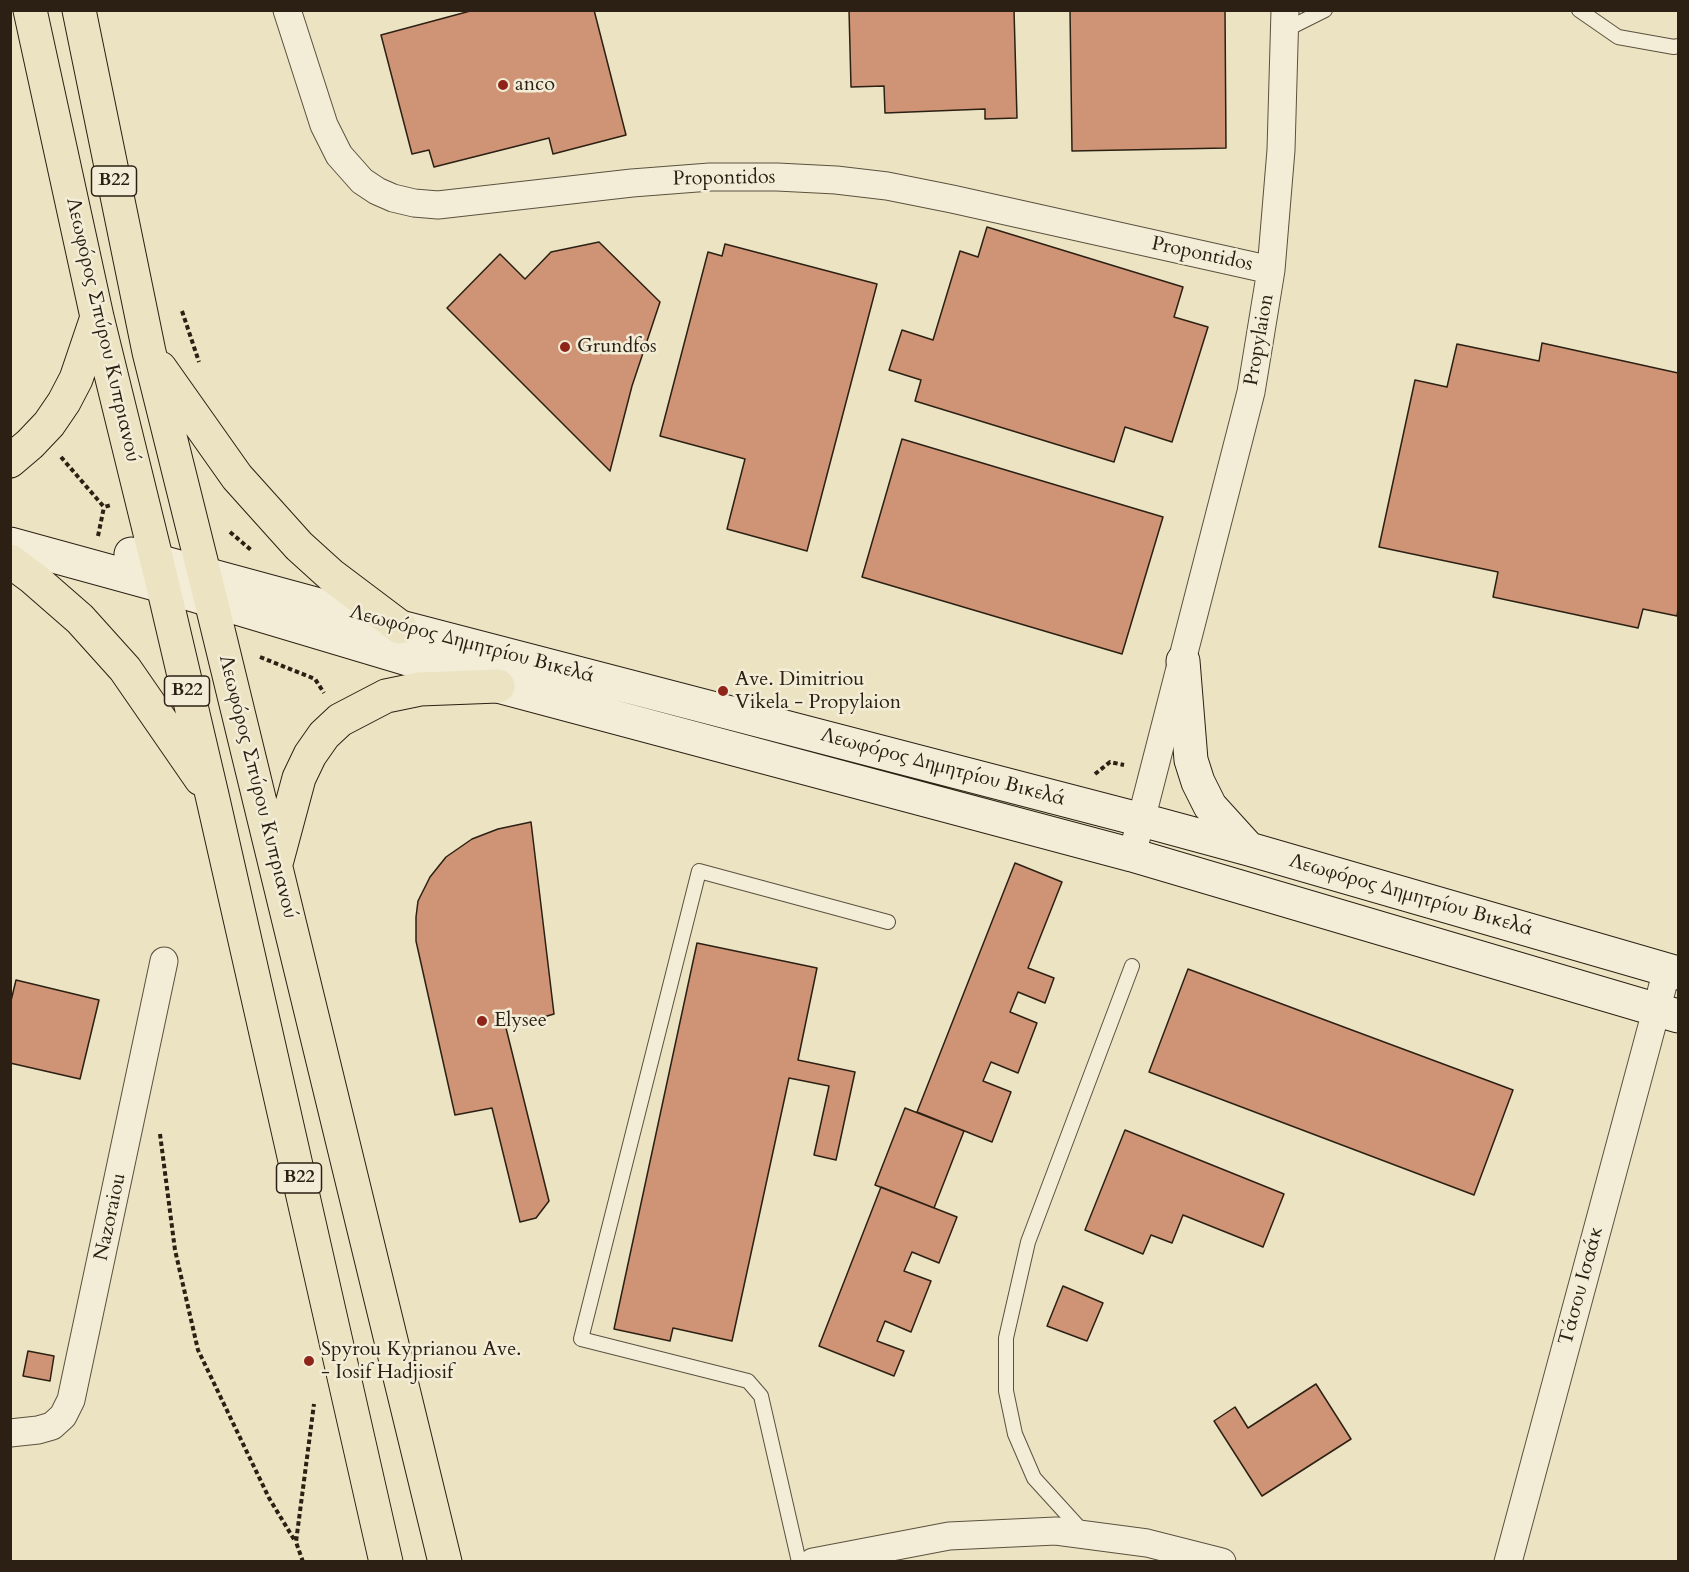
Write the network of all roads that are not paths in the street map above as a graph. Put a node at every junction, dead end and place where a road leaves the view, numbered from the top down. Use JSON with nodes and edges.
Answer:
{"nodes":[{"id":1,"x":30,"y":10,"type":"edge"},
{"id":2,"x":79,"y":10,"type":"edge"},
{"id":3,"x":287,"y":10,"type":"edge"},
{"id":4,"x":1325,"y":10,"type":"edge"},
{"id":5,"x":1579,"y":10,"type":"edge"},
{"id":6,"x":1285,"y":20,"type":"edge"},
{"id":7,"x":1678,"y":45,"type":"edge"},
{"id":8,"x":1271,"y":270,"type":"junction"},
{"id":9,"x":97,"y":317,"type":"junction"},
{"id":10,"x":148,"y":352,"type":"junction"},
{"id":11,"x":10,"y":461,"type":"edge"},
{"id":12,"x":10,"y":523,"type":"edge"},
{"id":13,"x":10,"y":544,"type":"edge"},
{"id":14,"x":10,"y":561,"type":"edge"},
{"id":15,"x":160,"y":573,"type":"junction"},
{"id":16,"x":208,"y":587,"type":"junction"},
{"id":17,"x":400,"y":627,"type":"junction"},
{"id":18,"x":1183,"y":661,"type":"junction"},
{"id":19,"x":498,"y":686,"type":"junction"},
{"id":20,"x":213,"y":795,"type":"junction"},
{"id":21,"x":1142,"y":820,"type":"junction"},
{"id":22,"x":1249,"y":849,"type":"junction"},
{"id":23,"x":1132,"y":855,"type":"junction"},
{"id":24,"x":276,"y":866,"type":"junction"},
{"id":25,"x":888,"y":922,"type":"dead end"},
{"id":26,"x":164,"y":961,"type":"dead end"},
{"id":27,"x":1132,"y":966,"type":"dead end"},
{"id":28,"x":1673,"y":971,"type":"edge"},
{"id":29,"x":1667,"y":1013,"type":"edge"},
{"id":30,"x":10,"y":1433,"type":"edge"},
{"id":31,"x":1086,"y":1535,"type":"junction"},
{"id":32,"x":386,"y":1562,"type":"edge"},
{"id":33,"x":445,"y":1562,"type":"edge"},
{"id":34,"x":799,"y":1562,"type":"edge"},
{"id":35,"x":813,"y":1562,"type":"edge"},
{"id":36,"x":1221,"y":1562,"type":"edge"},
{"id":37,"x":1508,"y":1562,"type":"edge"}],
"edges":[{"from":1,"to":9,"type":"main road","name":"Λεωφόρος Σπύρου Κυπριανού","number":"B22"},
{"from":2,"to":10,"type":"main road","name":"Λεωφόρος Σπύρου Κυπριανού","number":"B22"},
{"from":3,"to":8,"type":"street","name":"Propontidos"},
{"from":4,"to":6,"type":"lane"},
{"from":5,"to":7,"type":"lane"},
{"from":6,"to":8,"type":"street","name":"Propylaion"},
{"from":8,"to":18,"type":"street","name":"Propylaion"},
{"from":9,"to":11,"type":"main road"},
{"from":9,"to":15,"type":"main road","name":"Λεωφόρος Σπύρου Κυπριανού","number":"B22"},
{"from":10,"to":16,"type":"main road","name":"Λεωφόρος Σπύρου Κυπριανού","number":"B22"},
{"from":10,"to":17,"type":"main road"},
{"from":12,"to":15,"type":"main road"},
{"from":13,"to":15,"type":"main road"},
{"from":14,"to":20,"type":"main road"},
{"from":15,"to":16,"type":"main road"},
{"from":15,"to":20,"type":"main road","name":"Λεωφόρος Σπύρου Κυπριανού","number":"B22"},
{"from":16,"to":17,"type":"main road","name":"Λεωφόρος Δημητρίου Βικελά"},
{"from":16,"to":19,"type":"main road","name":"Λεωφόρος Δημητρίου Βικελά"},
{"from":16,"to":24,"type":"main road","name":"Λεωφόρος Σπύρου Κυπριανού","number":"B22"},
{"from":17,"to":21,"type":"main road","name":"Λεωφόρος Δημητρίου Βικελά"},
{"from":18,"to":21,"type":"street","name":"Propylaion"},
{"from":18,"to":22,"type":"main road"},
{"from":19,"to":23,"type":"main road","name":"Λεωφόρος Δημητρίου Βικελά"},
{"from":19,"to":24,"type":"main road"},
{"from":20,"to":32,"type":"main road","name":"Λεωφόρος Σπύρου Κυπριανού","number":"B22"},
{"from":21,"to":22,"type":"main road","name":"Λεωφόρος Δημητρίου Βικελά"},
{"from":21,"to":23,"type":"street","name":"Propylaion"},
{"from":22,"to":28,"type":"main road","name":"Λεωφόρος Δημητρίου Βικελά"},
{"from":23,"to":29,"type":"main road","name":"Λεωφόρος Δημητρίου Βικελά"},
{"from":24,"to":33,"type":"main road","name":"Λεωφόρος Σπύρου Κυπριανού","number":"B22"},
{"from":25,"to":34,"type":"lane"},
{"from":26,"to":30,"type":"street","name":"Nazoraiou"},
{"from":27,"to":31,"type":"lane"},
{"from":28,"to":29,"type":"street","name":"Τάσου Ισαάκ"},
{"from":29,"to":37,"type":"street","name":"Τάσου Ισαάκ"},
{"from":31,"to":35,"type":"street"},
{"from":31,"to":36,"type":"street"}]}
